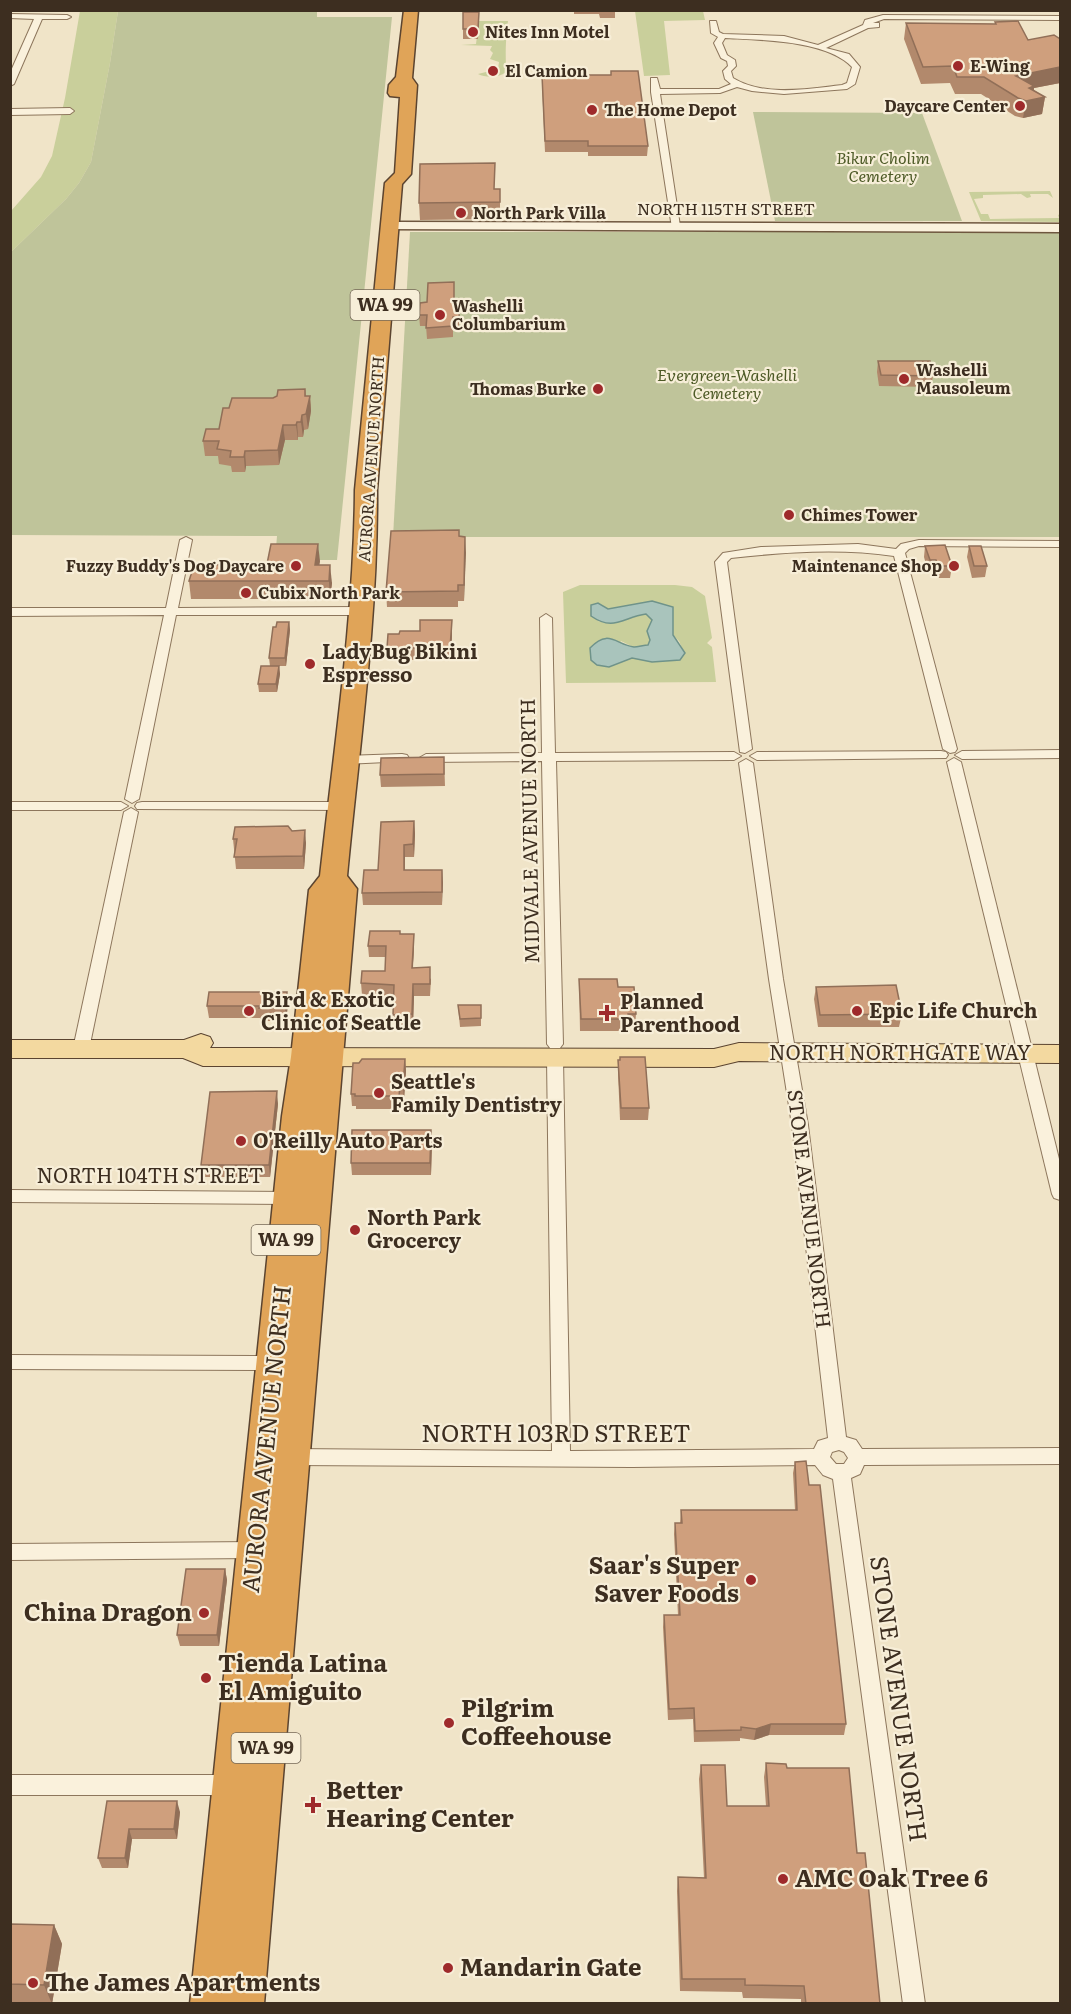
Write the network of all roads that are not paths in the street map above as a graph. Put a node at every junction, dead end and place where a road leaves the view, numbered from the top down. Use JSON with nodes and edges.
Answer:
{"nodes":[{"id":1,"x":411,"y":10,"type":"edge"},
{"id":2,"x":886,"y":14,"type":"edge"},
{"id":3,"x":10,"y":16,"type":"edge"},
{"id":4,"x":39,"y":17,"type":"junction"},
{"id":5,"x":67,"y":17,"type":"dead end"},
{"id":6,"x":1060,"y":18,"type":"edge"},
{"id":7,"x":713,"y":23,"type":"dead end"},
{"id":8,"x":722,"y":36,"type":"junction"},
{"id":9,"x":819,"y":48,"type":"junction"},
{"id":10,"x":654,"y":80,"type":"dead end"},
{"id":11,"x":10,"y":84,"type":"edge"},
{"id":12,"x":737,"y":84,"type":"junction"},
{"id":13,"x":655,"y":92,"type":"junction"},
{"id":14,"x":70,"y":111,"type":"dead end"},
{"id":15,"x":10,"y":112,"type":"edge"},
{"id":16,"x":391,"y":226,"type":"junction"},
{"id":17,"x":675,"y":226,"type":"junction"},
{"id":18,"x":1060,"y":228,"type":"edge"},
{"id":19,"x":186,"y":540,"type":"dead end"},
{"id":20,"x":1060,"y":544,"type":"edge"},
{"id":21,"x":899,"y":553,"type":"junction"},
{"id":22,"x":360,"y":610,"type":"junction"},
{"id":23,"x":10,"y":612,"type":"edge"},
{"id":24,"x":172,"y":612,"type":"junction"},
{"id":25,"x":546,"y":618,"type":"dead end"},
{"id":26,"x":1060,"y":754,"type":"edge"},
{"id":27,"x":951,"y":755,"type":"junction"},
{"id":28,"x":550,"y":756,"type":"junction"},
{"id":29,"x":745,"y":756,"type":"junction"},
{"id":30,"x":345,"y":760,"type":"junction"},
{"id":31,"x":10,"y":806,"type":"edge"},
{"id":32,"x":132,"y":806,"type":"junction"},
{"id":33,"x":340,"y":806,"type":"junction"},
{"id":34,"x":10,"y":1049,"type":"edge"},
{"id":35,"x":81,"y":1049,"type":"junction"},
{"id":36,"x":319,"y":1050,"type":"junction"},
{"id":37,"x":555,"y":1051,"type":"junction"},
{"id":38,"x":789,"y":1053,"type":"junction"},
{"id":39,"x":1025,"y":1053,"type":"junction"},
{"id":40,"x":1060,"y":1053,"type":"edge"},
{"id":41,"x":1060,"y":1194,"type":"edge"},
{"id":42,"x":10,"y":1197,"type":"edge"},
{"id":43,"x":290,"y":1198,"type":"junction"},
{"id":44,"x":10,"y":1362,"type":"edge"},
{"id":45,"x":275,"y":1363,"type":"junction"},
{"id":46,"x":837,"y":1442,"type":"junction"},
{"id":47,"x":1060,"y":1456,"type":"edge"},
{"id":48,"x":291,"y":1457,"type":"junction"},
{"id":49,"x":821,"y":1457,"type":"junction"},
{"id":50,"x":561,"y":1458,"type":"junction"},
{"id":51,"x":857,"y":1458,"type":"junction"},
{"id":52,"x":841,"y":1473,"type":"junction"},
{"id":53,"x":255,"y":1550,"type":"junction"},
{"id":54,"x":10,"y":1552,"type":"edge"},
{"id":55,"x":10,"y":1785,"type":"edge"},
{"id":56,"x":232,"y":1785,"type":"junction"},
{"id":57,"x":211,"y":2004,"type":"edge"},
{"id":58,"x":243,"y":2004,"type":"edge"},
{"id":59,"x":914,"y":2004,"type":"edge"}],
"edges":[{"from":1,"to":16,"type":"highway","name":"AURORA AVENUE NORTH","number":"WA 99"},
{"from":2,"to":6,"type":"street"},
{"from":2,"to":9,"type":"street"},
{"from":3,"to":4,"type":"street"},
{"from":4,"to":5,"type":"street"},
{"from":4,"to":11,"type":"street"},
{"from":7,"to":8,"type":"street"},
{"from":8,"to":9,"type":"street"},
{"from":8,"to":12,"type":"street"},
{"from":9,"to":12,"type":"street"},
{"from":10,"to":13,"type":"street"},
{"from":12,"to":13,"type":"street"},
{"from":13,"to":17,"type":"street"},
{"from":14,"to":15,"type":"street"},
{"from":16,"to":17,"type":"street","name":"NORTH 115TH STREET"},
{"from":16,"to":22,"type":"highway","name":"AURORA AVENUE NORTH","number":"WA 99"},
{"from":17,"to":18,"type":"street","name":"NORTH 115TH STREET"},
{"from":19,"to":24,"type":"street"},
{"from":20,"to":21,"type":"street"},
{"from":21,"to":27,"type":"street"},
{"from":21,"to":29,"type":"street","name":"STONE AVENUE NORTH"},
{"from":22,"to":24,"type":"street"},
{"from":22,"to":30,"type":"highway","name":"AURORA AVENUE NORTH","number":"WA 99"},
{"from":23,"to":24,"type":"street"},
{"from":24,"to":32,"type":"street"},
{"from":25,"to":28,"type":"street","name":"MIDVALE AVENUE NORTH"},
{"from":26,"to":27,"type":"street"},
{"from":27,"to":29,"type":"street"},
{"from":27,"to":39,"type":"street"},
{"from":28,"to":29,"type":"street"},
{"from":28,"to":30,"type":"street"},
{"from":28,"to":37,"type":"street","name":"MIDVALE AVENUE NORTH"},
{"from":29,"to":38,"type":"street","name":"STONE AVENUE NORTH"},
{"from":30,"to":33,"type":"highway","name":"AURORA AVENUE NORTH","number":"WA 99"},
{"from":31,"to":32,"type":"street"},
{"from":32,"to":33,"type":"street"},
{"from":32,"to":35,"type":"street"},
{"from":33,"to":36,"type":"highway","name":"AURORA AVENUE NORTH","number":"WA 99"},
{"from":34,"to":35,"type":"main road","name":"NORTH NORTHGATE WAY"},
{"from":35,"to":36,"type":"main road","name":"NORTH NORTHGATE WAY"},
{"from":36,"to":37,"type":"main road","name":"NORTH NORTHGATE WAY"},
{"from":36,"to":43,"type":"highway","name":"AURORA AVENUE NORTH","number":"WA 99"},
{"from":36,"to":48,"type":"highway","name":"AURORA AVENUE NORTH","number":"WA 99"},
{"from":37,"to":38,"type":"main road","name":"NORTH NORTHGATE WAY"},
{"from":37,"to":50,"type":"street","name":"MIDVALE AVENUE NORTH"},
{"from":38,"to":39,"type":"main road","name":"NORTH NORTHGATE WAY"},
{"from":38,"to":46,"type":"street","name":"STONE AVENUE NORTH"},
{"from":39,"to":40,"type":"main road","name":"NORTH NORTHGATE WAY"},
{"from":39,"to":41,"type":"street"},
{"from":42,"to":43,"type":"street","name":"NORTH 104TH STREET"},
{"from":43,"to":45,"type":"highway","name":"AURORA AVENUE NORTH","number":"WA 99"},
{"from":44,"to":45,"type":"street"},
{"from":45,"to":53,"type":"highway","name":"AURORA AVENUE NORTH","number":"WA 99"},
{"from":46,"to":49,"type":"street"},
{"from":46,"to":51,"type":"street"},
{"from":47,"to":51,"type":"street"},
{"from":48,"to":50,"type":"street","name":"NORTH 103RD STREET"},
{"from":48,"to":58,"type":"highway","name":"AURORA AVENUE NORTH","number":"WA 99"},
{"from":49,"to":50,"type":"street","name":"NORTH 103RD STREET"},
{"from":49,"to":52,"type":"street"},
{"from":51,"to":52,"type":"street"},
{"from":52,"to":59,"type":"street","name":"STONE AVENUE NORTH"},
{"from":53,"to":54,"type":"street"},
{"from":53,"to":56,"type":"highway","name":"AURORA AVENUE NORTH","number":"WA 99"},
{"from":55,"to":56,"type":"street"},
{"from":56,"to":57,"type":"highway","name":"AURORA AVENUE NORTH","number":"WA 99"}]}
